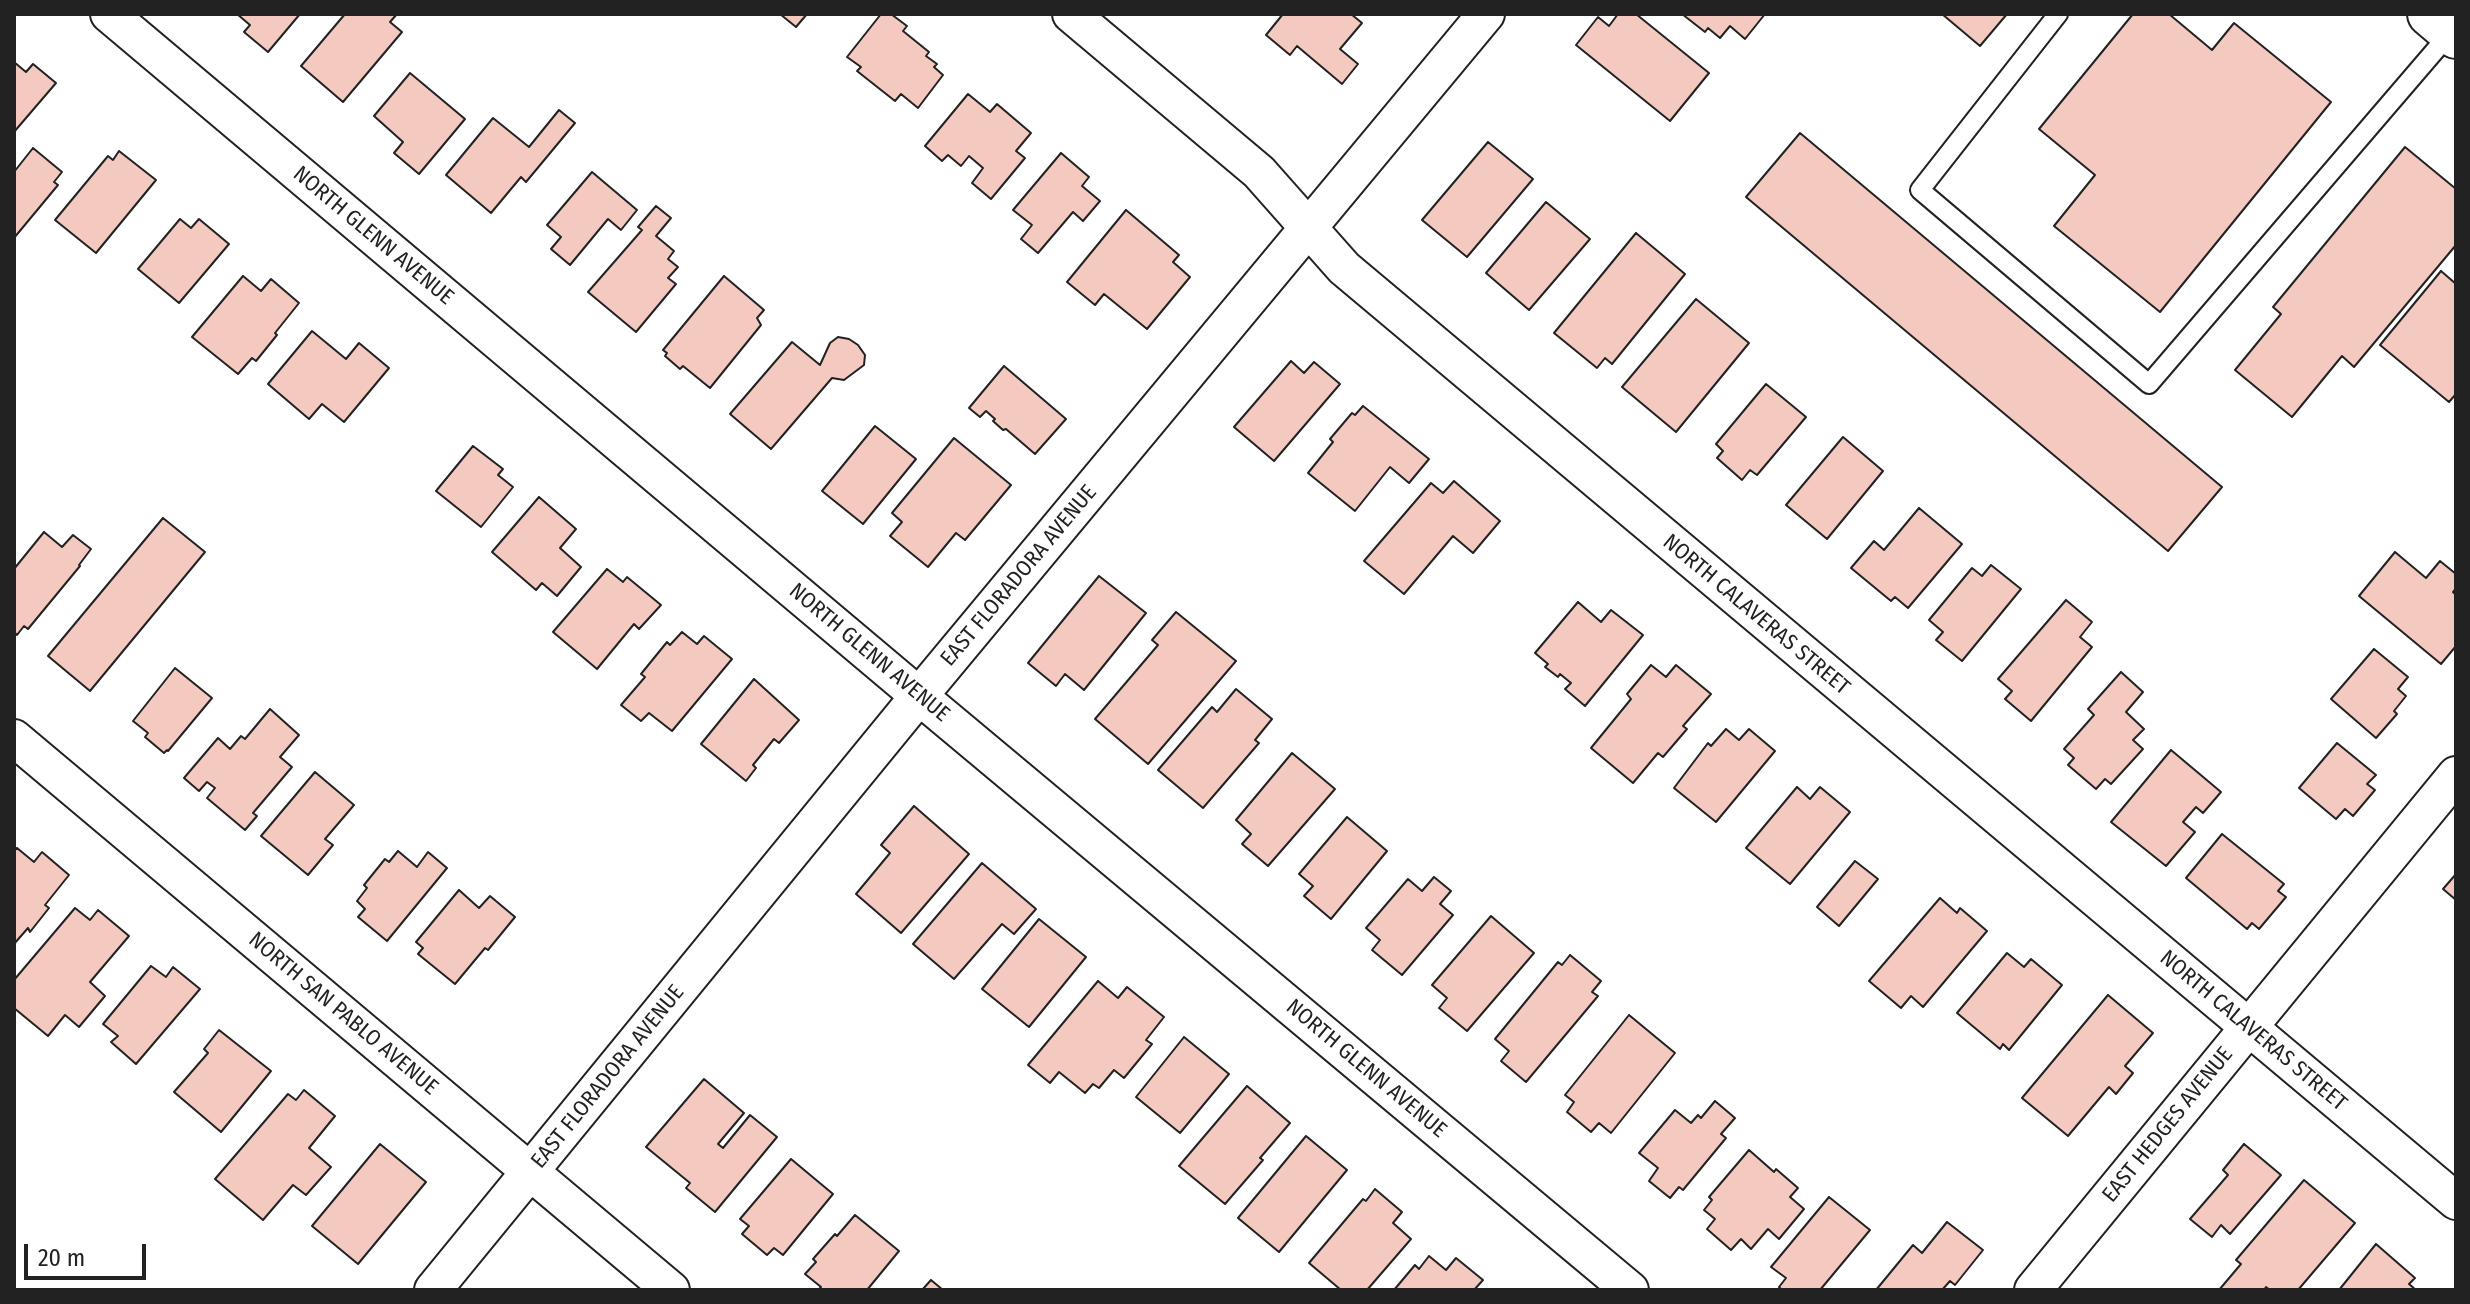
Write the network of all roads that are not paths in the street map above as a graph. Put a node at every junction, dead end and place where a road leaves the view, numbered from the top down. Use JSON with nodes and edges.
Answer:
{"nodes":[{"id":1,"x":109,"y":14,"type":"edge"},
{"id":2,"x":1071,"y":14,"type":"edge"},
{"id":3,"x":1486,"y":14,"type":"edge"},
{"id":4,"x":2058,"y":14,"type":"edge"},
{"id":5,"x":2446,"y":27,"type":"edge"},
{"id":6,"x":1308,"y":227,"type":"junction"},
{"id":7,"x":919,"y":696,"type":"junction"},
{"id":8,"x":14,"y":738,"type":"edge"},
{"id":9,"x":2456,"y":775,"type":"edge"},
{"id":10,"x":2248,"y":1027,"type":"junction"},
{"id":11,"x":531,"y":1172,"type":"junction"},
{"id":12,"x":2456,"y":1201,"type":"edge"},
{"id":13,"x":433,"y":1290,"type":"edge"},
{"id":14,"x":671,"y":1290,"type":"edge"},
{"id":15,"x":1630,"y":1290,"type":"edge"},
{"id":16,"x":2033,"y":1290,"type":"edge"}],
"edges":[{"from":1,"to":7,"type":"street","name":"NORTH GLENN AVENUE"},
{"from":2,"to":6,"type":"street","name":"NORTH CALAVERAS STREET"},
{"from":3,"to":6,"type":"street","name":"EAST FLORADORA AVENUE"},
{"from":4,"to":5,"type":"lane"},
{"from":6,"to":7,"type":"street","name":"EAST FLORADORA AVENUE"},
{"from":6,"to":10,"type":"street","name":"NORTH CALAVERAS STREET"},
{"from":7,"to":11,"type":"street","name":"EAST FLORADORA AVENUE"},
{"from":7,"to":15,"type":"street","name":"NORTH GLENN AVENUE"},
{"from":8,"to":11,"type":"street","name":"NORTH SAN PABLO AVENUE"},
{"from":9,"to":10,"type":"street","name":"EAST HEDGES AVENUE"},
{"from":10,"to":12,"type":"street","name":"NORTH CALAVERAS STREET"},
{"from":10,"to":16,"type":"street","name":"EAST HEDGES AVENUE"},
{"from":11,"to":13,"type":"street","name":"EAST FLORADORA AVENUE"},
{"from":11,"to":14,"type":"street","name":"NORTH SAN PABLO AVENUE"}]}
